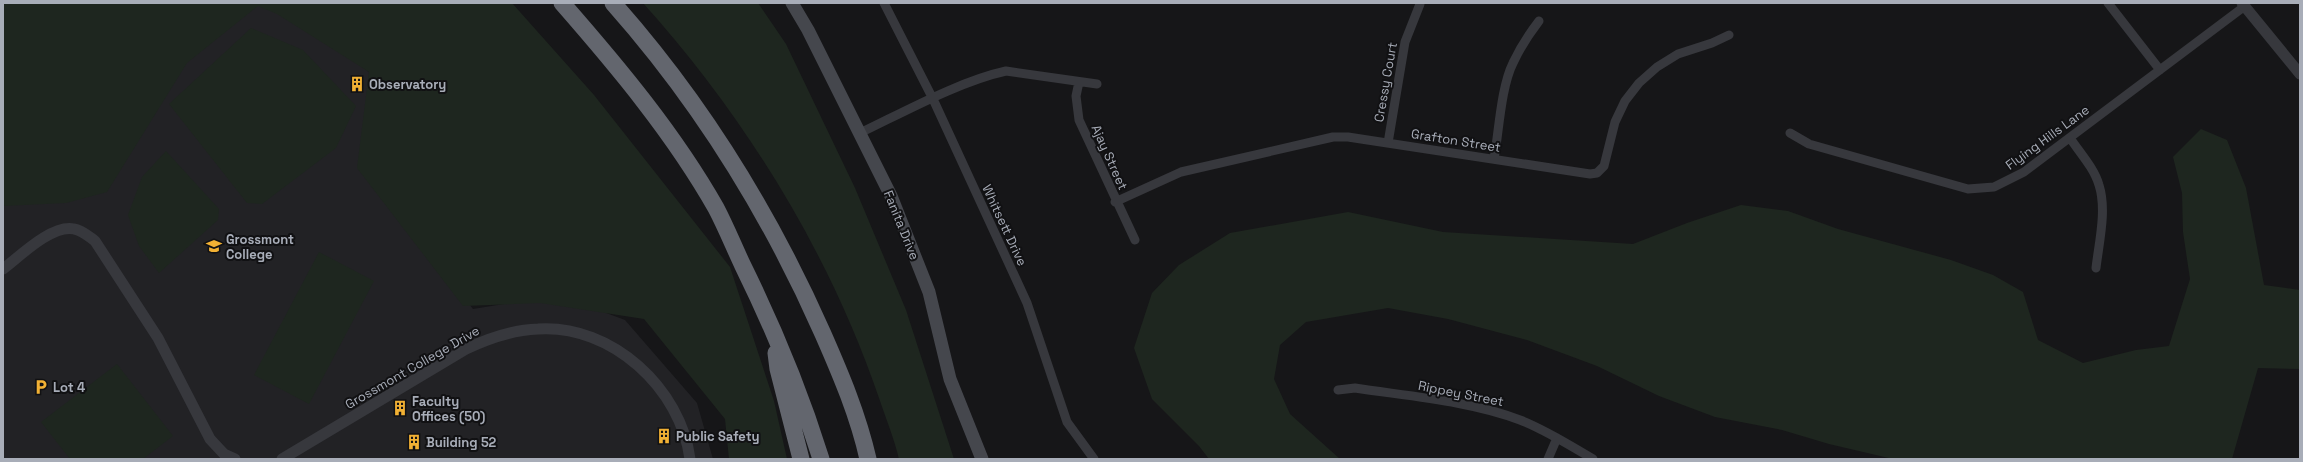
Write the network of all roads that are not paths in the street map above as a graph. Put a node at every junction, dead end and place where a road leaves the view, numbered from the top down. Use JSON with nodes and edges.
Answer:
{"nodes":[{"id":1,"x":562,"y":3,"type":"edge"},
{"id":2,"x":613,"y":3,"type":"edge"},
{"id":3,"x":792,"y":3,"type":"edge"},
{"id":4,"x":884,"y":3,"type":"edge"},
{"id":5,"x":2108,"y":3,"type":"edge"},
{"id":6,"x":1420,"y":4,"type":"edge"},
{"id":7,"x":2244,"y":4,"type":"edge"},
{"id":8,"x":1539,"y":21,"type":"dead end"},
{"id":9,"x":1729,"y":35,"type":"dead end"},
{"id":10,"x":2160,"y":70,"type":"junction"},
{"id":11,"x":2300,"y":74,"type":"edge"},
{"id":12,"x":1079,"y":82,"type":"junction"},
{"id":13,"x":1096,"y":84,"type":"dead end"},
{"id":14,"x":933,"y":99,"type":"junction"},
{"id":15,"x":860,"y":133,"type":"junction"},
{"id":16,"x":1790,"y":134,"type":"dead end"},
{"id":17,"x":2070,"y":138,"type":"junction"},
{"id":18,"x":1388,"y":143,"type":"junction"},
{"id":19,"x":1494,"y":159,"type":"junction"},
{"id":20,"x":1115,"y":202,"type":"junction"},
{"id":21,"x":1135,"y":240,"type":"dead end"},
{"id":22,"x":2096,"y":268,"type":"dead end"},
{"id":23,"x":3,"y":269,"type":"edge"},
{"id":24,"x":774,"y":329,"type":"junction"},
{"id":25,"x":1338,"y":390,"type":"dead end"},
{"id":26,"x":1557,"y":438,"type":"junction"},
{"id":27,"x":235,"y":459,"type":"edge"},
{"id":28,"x":282,"y":459,"type":"edge"},
{"id":29,"x":690,"y":459,"type":"edge"},
{"id":30,"x":801,"y":459,"type":"edge"},
{"id":31,"x":821,"y":459,"type":"edge"},
{"id":32,"x":870,"y":459,"type":"edge"},
{"id":33,"x":982,"y":459,"type":"edge"},
{"id":34,"x":1094,"y":459,"type":"edge"},
{"id":35,"x":1548,"y":459,"type":"edge"},
{"id":36,"x":1593,"y":459,"type":"edge"}],
"edges":[{"from":1,"to":24,"type":"highway"},
{"from":2,"to":32,"type":"highway"},
{"from":3,"to":15,"type":"main road","name":"Fanita Drive"},
{"from":4,"to":14,"type":"street","name":"Whitsett Drive"},
{"from":5,"to":10,"type":"street"},
{"from":6,"to":18,"type":"street","name":"Cressy Court"},
{"from":7,"to":10,"type":"street","name":"Flying Hills Lane"},
{"from":7,"to":11,"type":"street"},
{"from":8,"to":19,"type":"street"},
{"from":9,"to":19,"type":"street","name":"Grafton Street"},
{"from":10,"to":17,"type":"street","name":"Flying Hills Lane"},
{"from":12,"to":13,"type":"street"},
{"from":12,"to":14,"type":"street"},
{"from":12,"to":20,"type":"street","name":"Ajay Street"},
{"from":14,"to":15,"type":"street"},
{"from":14,"to":34,"type":"street","name":"Whitsett Drive"},
{"from":15,"to":33,"type":"main road","name":"Fanita Drive"},
{"from":16,"to":17,"type":"street","name":"Flying Hills Lane"},
{"from":17,"to":22,"type":"street"},
{"from":18,"to":19,"type":"street","name":"Grafton Street"},
{"from":18,"to":20,"type":"street","name":"Grafton Street"},
{"from":20,"to":21,"type":"street","name":"Ajay Street"},
{"from":23,"to":27,"type":"street"},
{"from":24,"to":30,"type":"highway"},
{"from":24,"to":31,"type":"highway"},
{"from":25,"to":26,"type":"street","name":"Rippey Street"},
{"from":26,"to":35,"type":"street"},
{"from":26,"to":36,"type":"street","name":"Rippey Street"},
{"from":28,"to":29,"type":"street","name":"Grossmont College Drive"}]}
